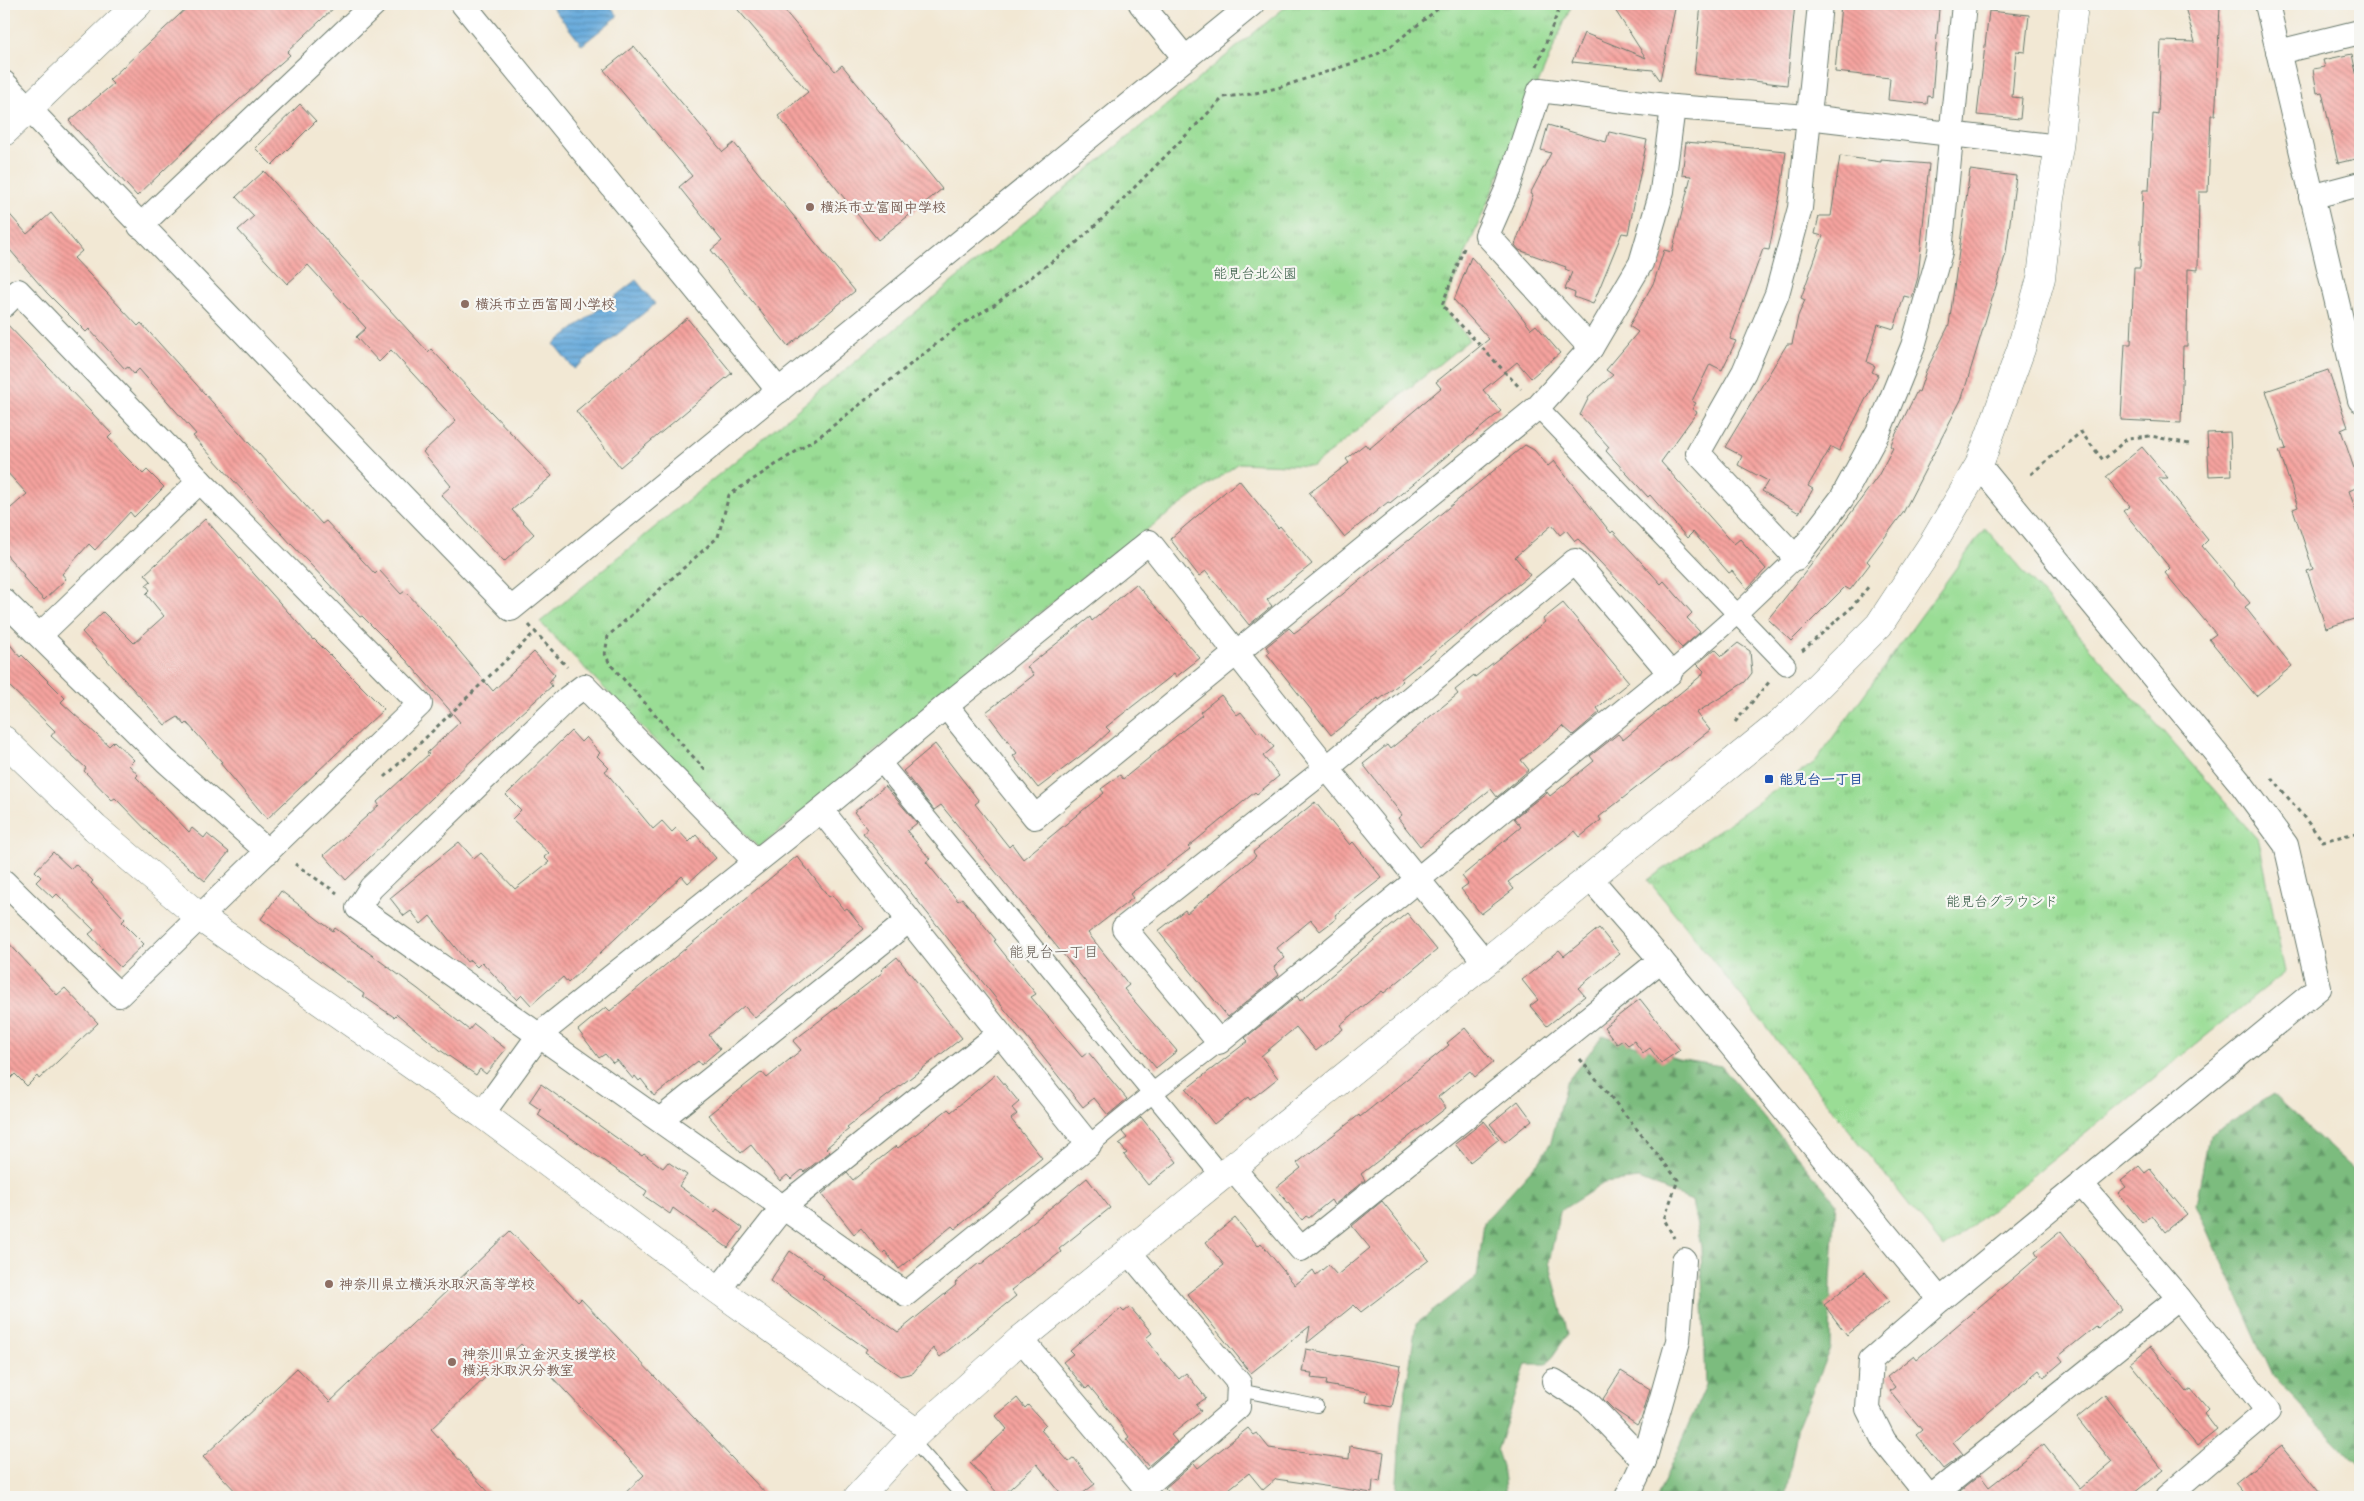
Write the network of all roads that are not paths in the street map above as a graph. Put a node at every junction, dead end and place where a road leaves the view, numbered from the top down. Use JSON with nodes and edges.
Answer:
{"nodes":[{"id":1,"x":138,"y":4,"type":"edge"},
{"id":2,"x":374,"y":4,"type":"edge"},
{"id":3,"x":462,"y":4,"type":"edge"},
{"id":4,"x":1141,"y":4,"type":"edge"},
{"id":5,"x":1252,"y":4,"type":"edge"},
{"id":6,"x":1820,"y":4,"type":"edge"},
{"id":7,"x":1964,"y":4,"type":"edge"},
{"id":8,"x":2074,"y":4,"type":"edge"},
{"id":9,"x":2267,"y":4,"type":"edge"},
{"id":10,"x":2360,"y":32,"type":"edge"},
{"id":11,"x":2278,"y":52,"type":"junction"},
{"id":12,"x":1185,"y":58,"type":"junction"},
{"id":13,"x":4,"y":83,"type":"edge"},
{"id":14,"x":1673,"y":107,"type":"junction"},
{"id":15,"x":29,"y":108,"type":"junction"},
{"id":16,"x":1808,"y":117,"type":"junction"},
{"id":17,"x":4,"y":132,"type":"edge"},
{"id":18,"x":1951,"y":134,"type":"junction"},
{"id":19,"x":2059,"y":147,"type":"junction"},
{"id":20,"x":2360,"y":184,"type":"edge"},
{"id":21,"x":2311,"y":196,"type":"junction"},
{"id":22,"x":140,"y":226,"type":"junction"},
{"id":23,"x":4,"y":305,"type":"edge"},
{"id":24,"x":1591,"y":348,"type":"junction"},
{"id":25,"x":779,"y":391,"type":"junction"},
{"id":26,"x":2360,"y":400,"type":"edge"},
{"id":27,"x":1538,"y":407,"type":"junction"},
{"id":28,"x":1979,"y":465,"type":"junction"},
{"id":29,"x":200,"y":481,"type":"junction"},
{"id":30,"x":1796,"y":558,"type":"junction"},
{"id":31,"x":4,"y":601,"type":"edge"},
{"id":32,"x":1736,"y":615,"type":"junction"},
{"id":33,"x":40,"y":635,"type":"junction"},
{"id":34,"x":1238,"y":653,"type":"junction"},
{"id":35,"x":1786,"y":666,"type":"road end"},
{"id":36,"x":1670,"y":673,"type":"junction"},
{"id":37,"x":946,"y":706,"type":"junction"},
{"id":38,"x":4,"y":740,"type":"edge"},
{"id":39,"x":879,"y":760,"type":"junction"},
{"id":40,"x":1327,"y":768,"type":"junction"},
{"id":41,"x":821,"y":810,"type":"junction"},
{"id":42,"x":268,"y":852,"type":"junction"},
{"id":43,"x":755,"y":861,"type":"junction"},
{"id":44,"x":1589,"y":877,"type":"junction"},
{"id":45,"x":1419,"y":880,"type":"junction"},
{"id":46,"x":4,"y":882,"type":"edge"},
{"id":47,"x":200,"y":918,"type":"junction"},
{"id":48,"x":908,"y":921,"type":"junction"},
{"id":49,"x":1660,"y":960,"type":"junction"},
{"id":50,"x":1485,"y":962,"type":"junction"},
{"id":51,"x":540,"y":1034,"type":"junction"},
{"id":52,"x":999,"y":1034,"type":"junction"},
{"id":53,"x":1219,"y":1042,"type":"junction"},
{"id":54,"x":1151,"y":1094,"type":"junction"},
{"id":55,"x":482,"y":1114,"type":"junction"},
{"id":56,"x":660,"y":1120,"type":"junction"},
{"id":57,"x":1089,"y":1145,"type":"junction"},
{"id":58,"x":1226,"y":1172,"type":"junction"},
{"id":59,"x":2082,"y":1184,"type":"junction"},
{"id":60,"x":784,"y":1206,"type":"junction"},
{"id":61,"x":1128,"y":1251,"type":"junction"},
{"id":62,"x":1684,"y":1260,"type":"road end"},
{"id":63,"x":718,"y":1290,"type":"junction"},
{"id":64,"x":2179,"y":1298,"type":"junction"},
{"id":65,"x":1940,"y":1300,"type":"junction"},
{"id":66,"x":1021,"y":1339,"type":"junction"},
{"id":67,"x":1554,"y":1381,"type":"dead end"},
{"id":68,"x":1239,"y":1390,"type":"junction"},
{"id":69,"x":1317,"y":1406,"type":"dead end"},
{"id":70,"x":914,"y":1436,"type":"junction"},
{"id":71,"x":1644,"y":1462,"type":"junction"},
{"id":72,"x":858,"y":1497,"type":"edge"},
{"id":73,"x":963,"y":1497,"type":"edge"},
{"id":74,"x":1627,"y":1497,"type":"edge"},
{"id":75,"x":1930,"y":1497,"type":"edge"},
{"id":76,"x":2167,"y":1497,"type":"edge"}],
"edges":[{"from":1,"to":15,"type":"street"},
{"from":2,"to":22,"type":"street"},
{"from":3,"to":25,"type":"street"},
{"from":4,"to":12,"type":"street"},
{"from":5,"to":12,"type":"street"},
{"from":6,"to":16,"type":"street"},
{"from":7,"to":18,"type":"street"},
{"from":8,"to":19,"type":"street"},
{"from":9,"to":11,"type":"street"},
{"from":10,"to":11,"type":"street"},
{"from":11,"to":21,"type":"street"},
{"from":12,"to":25,"type":"street"},
{"from":13,"to":15,"type":"street"},
{"from":14,"to":16,"type":"street"},
{"from":14,"to":24,"type":"street"},
{"from":14,"to":24,"type":"street"},
{"from":15,"to":17,"type":"street"},
{"from":15,"to":22,"type":"street"},
{"from":16,"to":18,"type":"street"},
{"from":16,"to":30,"type":"street"},
{"from":18,"to":19,"type":"street"},
{"from":18,"to":30,"type":"street"},
{"from":19,"to":28,"type":"street"},
{"from":20,"to":21,"type":"street"},
{"from":21,"to":26,"type":"street"},
{"from":22,"to":25,"type":"street"},
{"from":23,"to":29,"type":"street"},
{"from":24,"to":27,"type":"street"},
{"from":27,"to":32,"type":"street"},
{"from":27,"to":34,"type":"street"},
{"from":28,"to":44,"type":"street"},
{"from":28,"to":59,"type":"street"},
{"from":29,"to":33,"type":"street"},
{"from":29,"to":42,"type":"street"},
{"from":30,"to":32,"type":"street"},
{"from":31,"to":33,"type":"street"},
{"from":32,"to":35,"type":"street"},
{"from":32,"to":36,"type":"street"},
{"from":33,"to":42,"type":"street"},
{"from":34,"to":37,"type":"street"},
{"from":34,"to":37,"type":"street"},
{"from":34,"to":40,"type":"street"},
{"from":36,"to":40,"type":"street"},
{"from":36,"to":45,"type":"street"},
{"from":37,"to":39,"type":"street"},
{"from":38,"to":47,"type":"street"},
{"from":39,"to":41,"type":"street"},
{"from":39,"to":54,"type":"street"},
{"from":40,"to":45,"type":"street"},
{"from":40,"to":53,"type":"street"},
{"from":41,"to":43,"type":"street"},
{"from":41,"to":48,"type":"street"},
{"from":42,"to":47,"type":"street"},
{"from":43,"to":51,"type":"street"},
{"from":43,"to":51,"type":"street"},
{"from":44,"to":49,"type":"street"},
{"from":44,"to":50,"type":"street"},
{"from":45,"to":50,"type":"street"},
{"from":45,"to":53,"type":"street"},
{"from":46,"to":47,"type":"street"},
{"from":47,"to":55,"type":"street"},
{"from":48,"to":52,"type":"street"},
{"from":48,"to":56,"type":"street"},
{"from":49,"to":58,"type":"street"},
{"from":49,"to":65,"type":"street"},
{"from":50,"to":58,"type":"street"},
{"from":51,"to":55,"type":"street"},
{"from":51,"to":56,"type":"street"},
{"from":52,"to":57,"type":"street"},
{"from":52,"to":60,"type":"street"},
{"from":53,"to":54,"type":"street"},
{"from":54,"to":57,"type":"street"},
{"from":54,"to":58,"type":"street"},
{"from":55,"to":63,"type":"street"},
{"from":56,"to":60,"type":"street"},
{"from":57,"to":60,"type":"street"},
{"from":58,"to":61,"type":"street"},
{"from":59,"to":64,"type":"street"},
{"from":59,"to":65,"type":"street"},
{"from":60,"to":63,"type":"street"},
{"from":61,"to":66,"type":"street"},
{"from":61,"to":68,"type":"street"},
{"from":62,"to":71,"type":"street"},
{"from":63,"to":70,"type":"street"},
{"from":64,"to":75,"type":"street"},
{"from":64,"to":76,"type":"street"},
{"from":65,"to":75,"type":"street"},
{"from":66,"to":68,"type":"street"},
{"from":66,"to":70,"type":"street"},
{"from":67,"to":71,"type":"street"},
{"from":68,"to":69,"type":"lane"},
{"from":70,"to":72,"type":"street"},
{"from":70,"to":73,"type":"lane"},
{"from":71,"to":74,"type":"street"}]}
